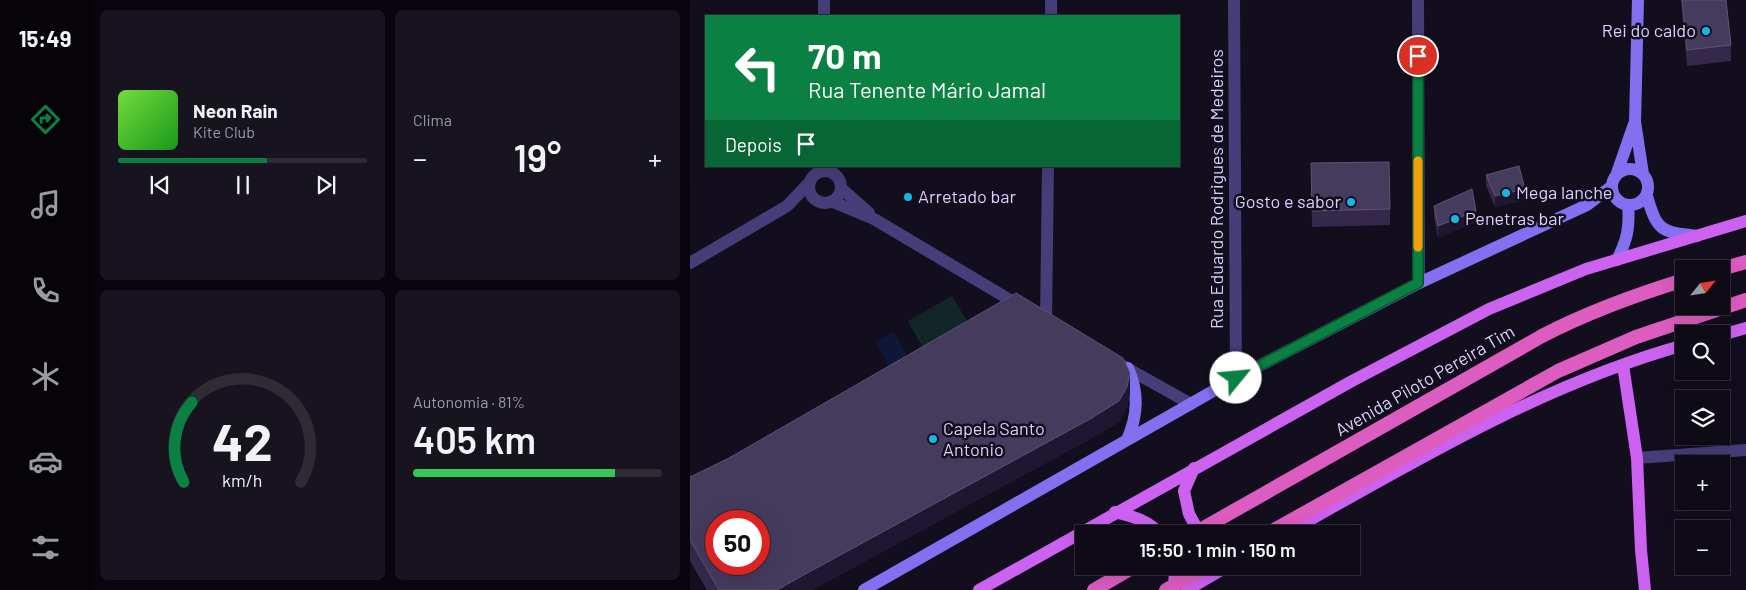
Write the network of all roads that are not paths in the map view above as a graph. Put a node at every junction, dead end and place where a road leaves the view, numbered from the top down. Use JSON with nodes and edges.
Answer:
{"nodes":[{"id":1,"x":824,"y":0,"type":"edge"},
{"id":2,"x":1051,"y":0,"type":"edge"},
{"id":3,"x":1234,"y":0,"type":"edge"},
{"id":4,"x":1418,"y":0,"type":"edge"},
{"id":5,"x":1638,"y":0,"type":"edge"},
{"id":6,"x":824,"y":15,"type":"edge"},
{"id":7,"x":1051,"y":15,"type":"edge"},
{"id":8,"x":1635,"y":122,"type":"junction"},
{"id":9,"x":834,"y":167,"type":"edge"},
{"id":10,"x":1048,"y":167,"type":"edge"},
{"id":11,"x":1643,"y":174,"type":"junction"},
{"id":12,"x":812,"y":175,"type":"edge"},
{"id":13,"x":1614,"y":181,"type":"junction"},
{"id":14,"x":840,"y":184,"type":"junction"},
{"id":15,"x":1647,"y":196,"type":"junction"},
{"id":16,"x":816,"y":201,"type":"junction"},
{"id":17,"x":832,"y":202,"type":"junction"},
{"id":18,"x":1623,"y":203,"type":"junction"},
{"id":19,"x":1587,"y":205,"type":"junction"},
{"id":20,"x":787,"y":206,"type":"junction"},
{"id":21,"x":874,"y":218,"type":"junction"},
{"id":22,"x":1746,"y":222,"type":"edge"},
{"id":23,"x":1697,"y":236,"type":"junction"},
{"id":24,"x":1617,"y":260,"type":"junction"},
{"id":25,"x":1746,"y":262,"type":"edge"},
{"id":26,"x":690,"y":263,"type":"edge"},
{"id":27,"x":1730,"y":266,"type":"edge"},
{"id":28,"x":1418,"y":283,"type":"junction"},
{"id":29,"x":1675,"y":283,"type":"edge"},
{"id":30,"x":1746,"y":300,"type":"edge"},
{"id":31,"x":1746,"y":328,"type":"edge"},
{"id":32,"x":1730,"y":332,"type":"edge"},
{"id":33,"x":1675,"y":348,"type":"edge"},
{"id":34,"x":1111,"y":359,"type":"edge"},
{"id":35,"x":1623,"y":365,"type":"junction"},
{"id":36,"x":1128,"y":368,"type":"junction"},
{"id":37,"x":1236,"y":378,"type":"junction"},
{"id":38,"x":1191,"y":404,"type":"junction"},
{"id":39,"x":1127,"y":440,"type":"junction"},
{"id":40,"x":1746,"y":450,"type":"edge"},
{"id":41,"x":1637,"y":458,"type":"junction"},
{"id":42,"x":1194,"y":468,"type":"junction"},
{"id":43,"x":1115,"y":512,"type":"junction"},
{"id":44,"x":1148,"y":525,"type":"edge"},
{"id":45,"x":1195,"y":525,"type":"edge"},
{"id":46,"x":1209,"y":525,"type":"edge"},
{"id":47,"x":1283,"y":525,"type":"edge"},
{"id":48,"x":1301,"y":525,"type":"edge"},
{"id":49,"x":1120,"y":575,"type":"edge"},
{"id":50,"x":1175,"y":575,"type":"edge"},
{"id":51,"x":1192,"y":575,"type":"edge"},
{"id":52,"x":1213,"y":575,"type":"edge"},
{"id":53,"x":864,"y":590,"type":"edge"},
{"id":54,"x":979,"y":590,"type":"edge"},
{"id":55,"x":1094,"y":590,"type":"edge"},
{"id":56,"x":1166,"y":590,"type":"edge"},
{"id":57,"x":1174,"y":590,"type":"edge"},
{"id":58,"x":1187,"y":590,"type":"edge"},
{"id":59,"x":1645,"y":590,"type":"edge"}],
"edges":[{"from":1,"to":6,"type":"street"},
{"from":2,"to":7,"type":"street"},
{"from":3,"to":37,"type":"street","name":"Rua Eduardo Rodrigues de Medeiros"},
{"from":4,"to":28,"type":"street"},
{"from":5,"to":8,"type":"main road"},
{"from":8,"to":11,"type":"main road"},
{"from":8,"to":13,"type":"main road"},
{"from":9,"to":14,"type":"street"},
{"from":10,"to":21,"type":"street"},
{"from":11,"to":13,"type":"main road"},
{"from":11,"to":15,"type":"main road"},
{"from":12,"to":14,"type":"street"},
{"from":12,"to":16,"type":"street"},
{"from":12,"to":20,"type":"street"},
{"from":13,"to":18,"type":"main road"},
{"from":13,"to":19,"type":"main road"},
{"from":14,"to":17,"type":"street"},
{"from":14,"to":21,"type":"street"},
{"from":15,"to":18,"type":"main road"},
{"from":15,"to":23,"type":"main road"},
{"from":16,"to":17,"type":"street"},
{"from":16,"to":20,"type":"street"},
{"from":17,"to":21,"type":"street"},
{"from":18,"to":19,"type":"main road"},
{"from":18,"to":24,"type":"main road"},
{"from":19,"to":28,"type":"main road"},
{"from":20,"to":26,"type":"street"},
{"from":22,"to":23,"type":"main road"},
{"from":23,"to":24,"type":"main road"},
{"from":24,"to":42,"type":"main road"},
{"from":25,"to":27,"type":"highway"},
{"from":28,"to":37,"type":"main road"},
{"from":29,"to":46,"type":"highway","name":"Avenida Piloto Pereira Tim","bridge":true},
{"from":30,"to":47,"type":"highway"},
{"from":31,"to":32,"type":"main road"},
{"from":33,"to":35,"type":"main road"},
{"from":34,"to":36,"type":"street"},
{"from":35,"to":41,"type":"main road"},
{"from":35,"to":48,"type":"main road"},
{"from":36,"to":38,"type":"street"},
{"from":36,"to":39,"type":"main road"},
{"from":37,"to":38,"type":"main road"},
{"from":38,"to":39,"type":"main road"},
{"from":39,"to":53,"type":"main road"},
{"from":40,"to":41,"type":"street"},
{"from":41,"to":59,"type":"main road"},
{"from":42,"to":43,"type":"main road"},
{"from":42,"to":45,"type":"main road"},
{"from":43,"to":44,"type":"main road"},
{"from":43,"to":54,"type":"main road"},
{"from":49,"to":55,"type":"highway"},
{"from":50,"to":57,"type":"main road"},
{"from":51,"to":56,"type":"highway","bridge":true},
{"from":52,"to":58,"type":"main road"}]}
